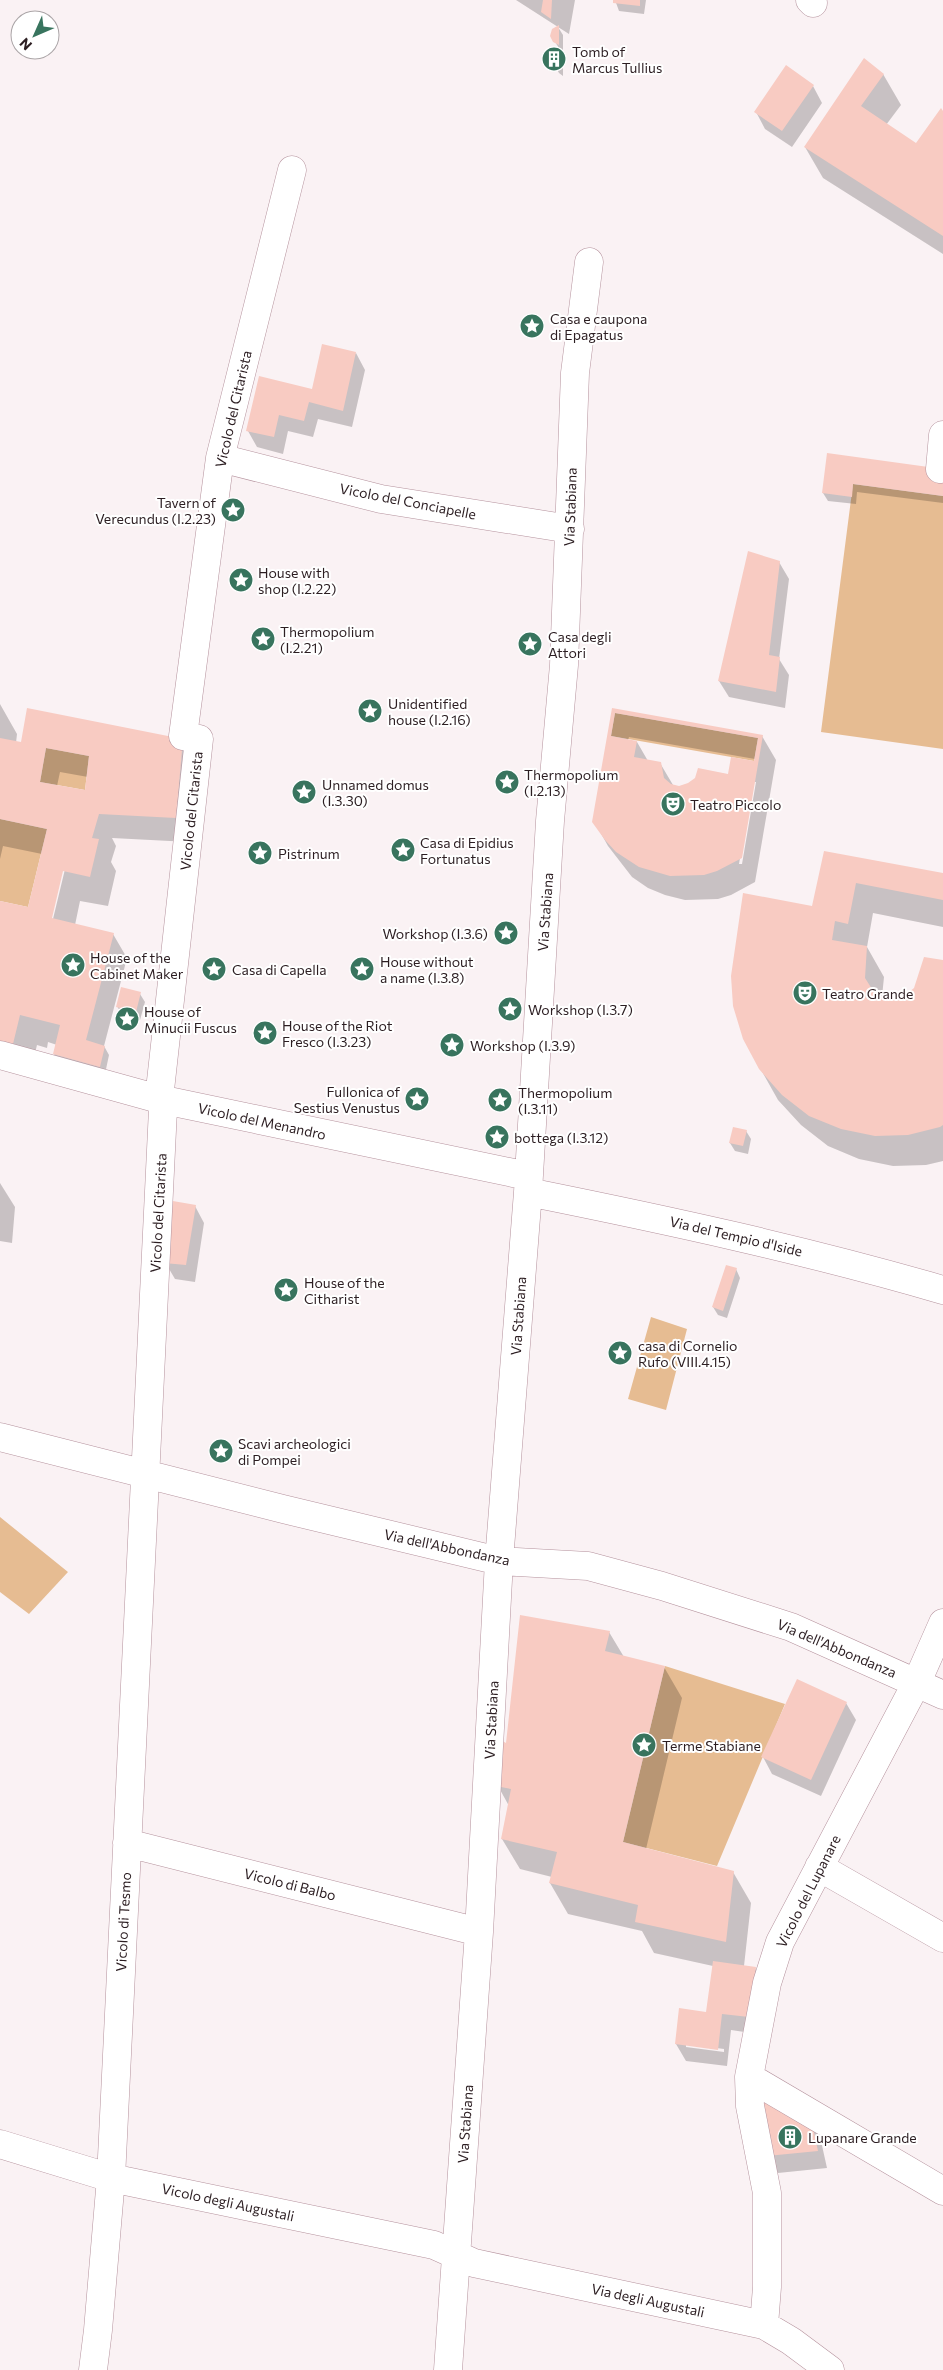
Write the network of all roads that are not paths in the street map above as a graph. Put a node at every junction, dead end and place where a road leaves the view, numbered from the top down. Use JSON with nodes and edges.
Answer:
{"nodes":[{"id":1,"x":292,"y":170,"type":"dead end"},
{"id":2,"x":589,"y":262,"type":"dead end"},
{"id":3,"x":943,"y":435,"type":"edge"},
{"id":4,"x":220,"y":458,"type":"junction"},
{"id":5,"x":940,"y":469,"type":"dead end"},
{"id":6,"x":570,"y":529,"type":"junction"},
{"id":7,"x":0,"y":1055,"type":"edge"},
{"id":8,"x":159,"y":1099,"type":"junction"},
{"id":9,"x":528,"y":1184,"type":"junction"},
{"id":10,"x":943,"y":1290,"type":"edge"},
{"id":11,"x":0,"y":1437,"type":"edge"},
{"id":12,"x":145,"y":1474,"type":"junction"},
{"id":13,"x":500,"y":1562,"type":"junction"},
{"id":14,"x":943,"y":1623,"type":"edge"},
{"id":15,"x":917,"y":1682,"type":"junction"},
{"id":16,"x":943,"y":1695,"type":"edge"},
{"id":17,"x":127,"y":1843,"type":"junction"},
{"id":18,"x":819,"y":1867,"type":"junction"},
{"id":19,"x":467,"y":1929,"type":"junction"},
{"id":20,"x":943,"y":1938,"type":"edge"},
{"id":21,"x":749,"y":2077,"type":"junction"},
{"id":22,"x":0,"y":2144,"type":"edge"},
{"id":23,"x":111,"y":2178,"type":"junction"},
{"id":24,"x":943,"y":2191,"type":"edge"},
{"id":25,"x":456,"y":2256,"type":"junction"},
{"id":26,"x":764,"y":2325,"type":"junction"},
{"id":27,"x":93,"y":2370,"type":"edge"},
{"id":28,"x":448,"y":2370,"type":"edge"},
{"id":29,"x":830,"y":2370,"type":"edge"}],
"edges":[{"from":1,"to":4,"type":"street","name":"Vicolo del Citarista"},
{"from":2,"to":6,"type":"street","name":"Via Stabiana"},
{"from":3,"to":5,"type":"street"},
{"from":4,"to":6,"type":"street","name":"Vicolo del Conciapelle"},
{"from":4,"to":8,"type":"street","name":"Vicolo del Citarista"},
{"from":6,"to":9,"type":"street","name":"Via Stabiana"},
{"from":7,"to":8,"type":"street","name":"Vicolo del Menandro"},
{"from":8,"to":9,"type":"street","name":"Vicolo del Menandro"},
{"from":8,"to":12,"type":"street","name":"Vicolo del Citarista"},
{"from":9,"to":10,"type":"street","name":"Via del Tempio d'Iside"},
{"from":9,"to":13,"type":"street","name":"Via Stabiana"},
{"from":11,"to":12,"type":"street","name":"Via dell'Abbondanza"},
{"from":12,"to":13,"type":"street","name":"Via dell'Abbondanza"},
{"from":12,"to":17,"type":"street","name":"Vicolo di Tesmo"},
{"from":13,"to":15,"type":"street","name":"Via dell'Abbondanza"},
{"from":13,"to":19,"type":"street","name":"Via Stabiana"},
{"from":14,"to":15,"type":"street","name":"Vicolo del Lupanare"},
{"from":15,"to":16,"type":"street","name":"Via dell'Abbondanza"},
{"from":15,"to":18,"type":"street","name":"Vicolo del Lupanare"},
{"from":17,"to":19,"type":"street","name":"Vicolo di Balbo"},
{"from":17,"to":23,"type":"street","name":"Vicolo di Tesmo"},
{"from":18,"to":20,"type":"street"},
{"from":18,"to":21,"type":"street","name":"Vicolo del Lupanare"},
{"from":19,"to":25,"type":"street","name":"Via Stabiana"},
{"from":21,"to":24,"type":"street"},
{"from":21,"to":26,"type":"street","name":"Vicolo del Lupanare"},
{"from":22,"to":23,"type":"street","name":"Vicolo degli Augustali"},
{"from":23,"to":25,"type":"street","name":"Vicolo degli Augustali"},
{"from":23,"to":27,"type":"street","name":"Vicolo di Tesmo"},
{"from":25,"to":26,"type":"street","name":"Via degli Augustali"},
{"from":25,"to":28,"type":"street","name":"Via Stabiana"},
{"from":26,"to":29,"type":"street","name":"Via degli Augustali"}]}
